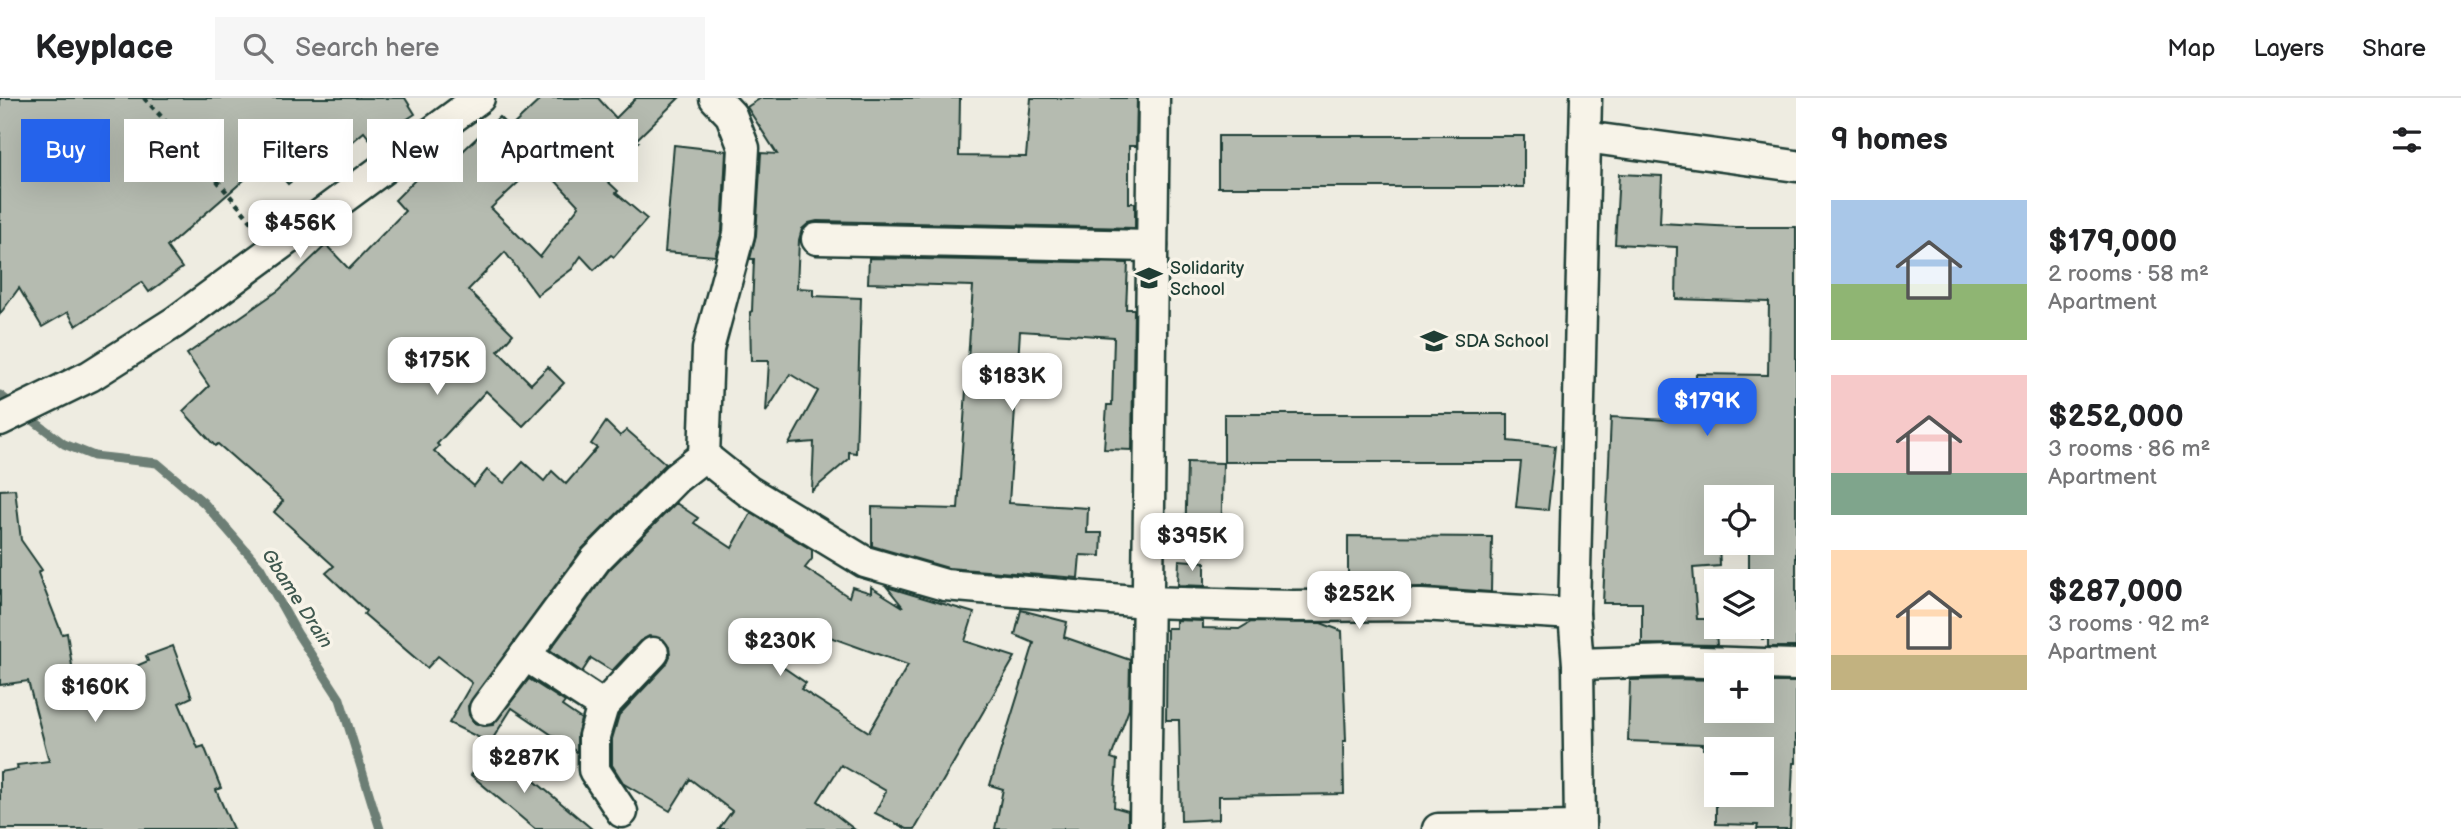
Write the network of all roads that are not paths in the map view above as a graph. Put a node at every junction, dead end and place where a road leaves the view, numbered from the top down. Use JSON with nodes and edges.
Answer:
{"nodes":[{"id":1,"x":479,"y":98,"type":"edge"},
{"id":2,"x":715,"y":98,"type":"edge"},
{"id":3,"x":1154,"y":98,"type":"edge"},
{"id":4,"x":1586,"y":98,"type":"edge"},
{"id":5,"x":1585,"y":136,"type":"junction"},
{"id":6,"x":1796,"y":166,"type":"edge"},
{"id":7,"x":817,"y":239,"type":"dead end"},
{"id":8,"x":1152,"y":246,"type":"junction"},
{"id":9,"x":0,"y":420,"type":"edge"},
{"id":10,"x":704,"y":456,"type":"junction"},
{"id":11,"x":1146,"y":601,"type":"junction"},
{"id":12,"x":1574,"y":614,"type":"junction"},
{"id":13,"x":653,"y":653,"type":"dead end"},
{"id":14,"x":525,"y":655,"type":"junction"},
{"id":15,"x":1578,"y":664,"type":"junction"},
{"id":16,"x":1796,"y":665,"type":"edge"},
{"id":17,"x":603,"y":706,"type":"junction"},
{"id":18,"x":485,"y":709,"type":"dead end"},
{"id":19,"x":622,"y":812,"type":"dead end"},
{"id":20,"x":1580,"y":828,"type":"edge"},
{"id":21,"x":1145,"y":829,"type":"edge"},
{"id":22,"x":1438,"y":829,"type":"edge"}],
"edges":[{"from":1,"to":9,"type":"street"},
{"from":2,"to":10,"type":"street"},
{"from":3,"to":8,"type":"street"},
{"from":4,"to":5,"type":"street"},
{"from":5,"to":6,"type":"street"},
{"from":5,"to":12,"type":"street"},
{"from":7,"to":8,"type":"street"},
{"from":8,"to":11,"type":"street"},
{"from":10,"to":11,"type":"street"},
{"from":10,"to":14,"type":"street"},
{"from":11,"to":12,"type":"street"},
{"from":11,"to":21,"type":"street"},
{"from":12,"to":15,"type":"street"},
{"from":13,"to":17,"type":"street"},
{"from":14,"to":17,"type":"street"},
{"from":14,"to":18,"type":"street"},
{"from":15,"to":16,"type":"street"},
{"from":15,"to":20,"type":"street"},
{"from":17,"to":19,"type":"street"},
{"from":20,"to":22,"type":"street"}]}
